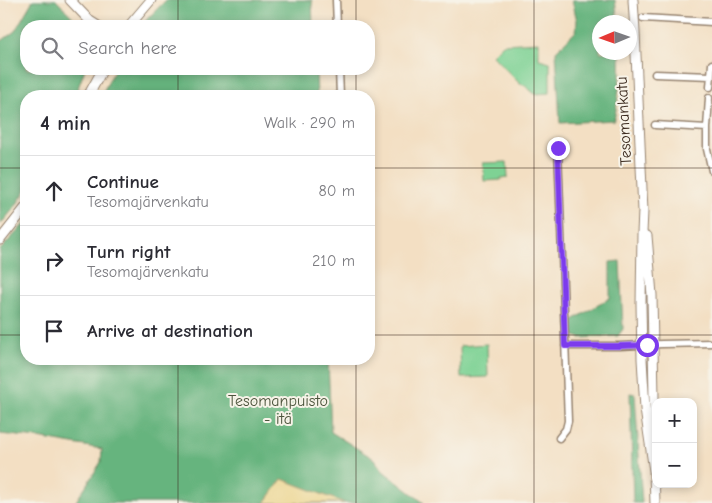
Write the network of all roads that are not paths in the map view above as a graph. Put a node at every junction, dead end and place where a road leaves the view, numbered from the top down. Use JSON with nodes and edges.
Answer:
{"nodes":[{"id":1,"x":70,"y":0,"type":"edge"},
{"id":2,"x":151,"y":0,"type":"edge"},
{"id":3,"x":336,"y":0,"type":"edge"},
{"id":4,"x":633,"y":0,"type":"edge"},
{"id":5,"x":643,"y":18,"type":"dead end"},
{"id":6,"x":89,"y":20,"type":"edge"},
{"id":7,"x":134,"y":20,"type":"edge"},
{"id":8,"x":337,"y":20,"type":"edge"},
{"id":9,"x":712,"y":22,"type":"edge"},
{"id":10,"x":712,"y":64,"type":"edge"},
{"id":11,"x":655,"y":74,"type":"dead end"},
{"id":12,"x":100,"y":75,"type":"edge"},
{"id":13,"x":339,"y":75,"type":"edge"},
{"id":14,"x":711,"y":76,"type":"edge"},
{"id":15,"x":710,"y":87,"type":"dead end"},
{"id":16,"x":91,"y":90,"type":"edge"},
{"id":17,"x":340,"y":90,"type":"edge"},
{"id":18,"x":709,"y":98,"type":"dead end"},
{"id":19,"x":655,"y":125,"type":"dead end"},
{"id":20,"x":707,"y":128,"type":"junction"},
{"id":21,"x":558,"y":148,"type":"dead end"},
{"id":22,"x":709,"y":148,"type":"edge"},
{"id":23,"x":712,"y":171,"type":"edge"},
{"id":24,"x":643,"y":211,"type":"junction"},
{"id":25,"x":20,"y":215,"type":"edge"},
{"id":26,"x":0,"y":240,"type":"edge"},
{"id":27,"x":712,"y":343,"type":"edge"},
{"id":28,"x":642,"y":345,"type":"junction"},
{"id":29,"x":653,"y":345,"type":"junction"},
{"id":30,"x":565,"y":346,"type":"junction"},
{"id":31,"x":559,"y":438,"type":"dead end"},
{"id":32,"x":655,"y":443,"type":"edge"},
{"id":33,"x":652,"y":457,"type":"edge"},
{"id":34,"x":655,"y":488,"type":"edge"},
{"id":35,"x":655,"y":503,"type":"edge"}],
"edges":[{"from":1,"to":6,"type":"main road"},
{"from":2,"to":7,"type":"main road"},
{"from":3,"to":8,"type":"street"},
{"from":4,"to":24,"type":"main road","name":"Tesomankatu"},
{"from":5,"to":9,"type":"street"},
{"from":10,"to":14,"type":"street"},
{"from":11,"to":14,"type":"street"},
{"from":12,"to":16,"type":"main road"},
{"from":13,"to":17,"type":"street"},
{"from":14,"to":15,"type":"street"},
{"from":18,"to":20,"type":"street"},
{"from":19,"to":20,"type":"street"},
{"from":20,"to":22,"type":"street"},
{"from":21,"to":30,"type":"street"},
{"from":22,"to":23,"type":"street"},
{"from":24,"to":28,"type":"main road","name":"Tesomankatu"},
{"from":24,"to":29,"type":"main road","name":"Tesomankatu"},
{"from":25,"to":26,"type":"main road"},
{"from":27,"to":29,"type":"street"},
{"from":28,"to":29,"type":"street"},
{"from":28,"to":30,"type":"street"},
{"from":28,"to":33,"type":"main road","name":"Tesomankatu"},
{"from":29,"to":32,"type":"main road","name":"Tesomankatu"},
{"from":30,"to":31,"type":"street"},
{"from":34,"to":35,"type":"main road","name":"Tesomankatu"}]}
